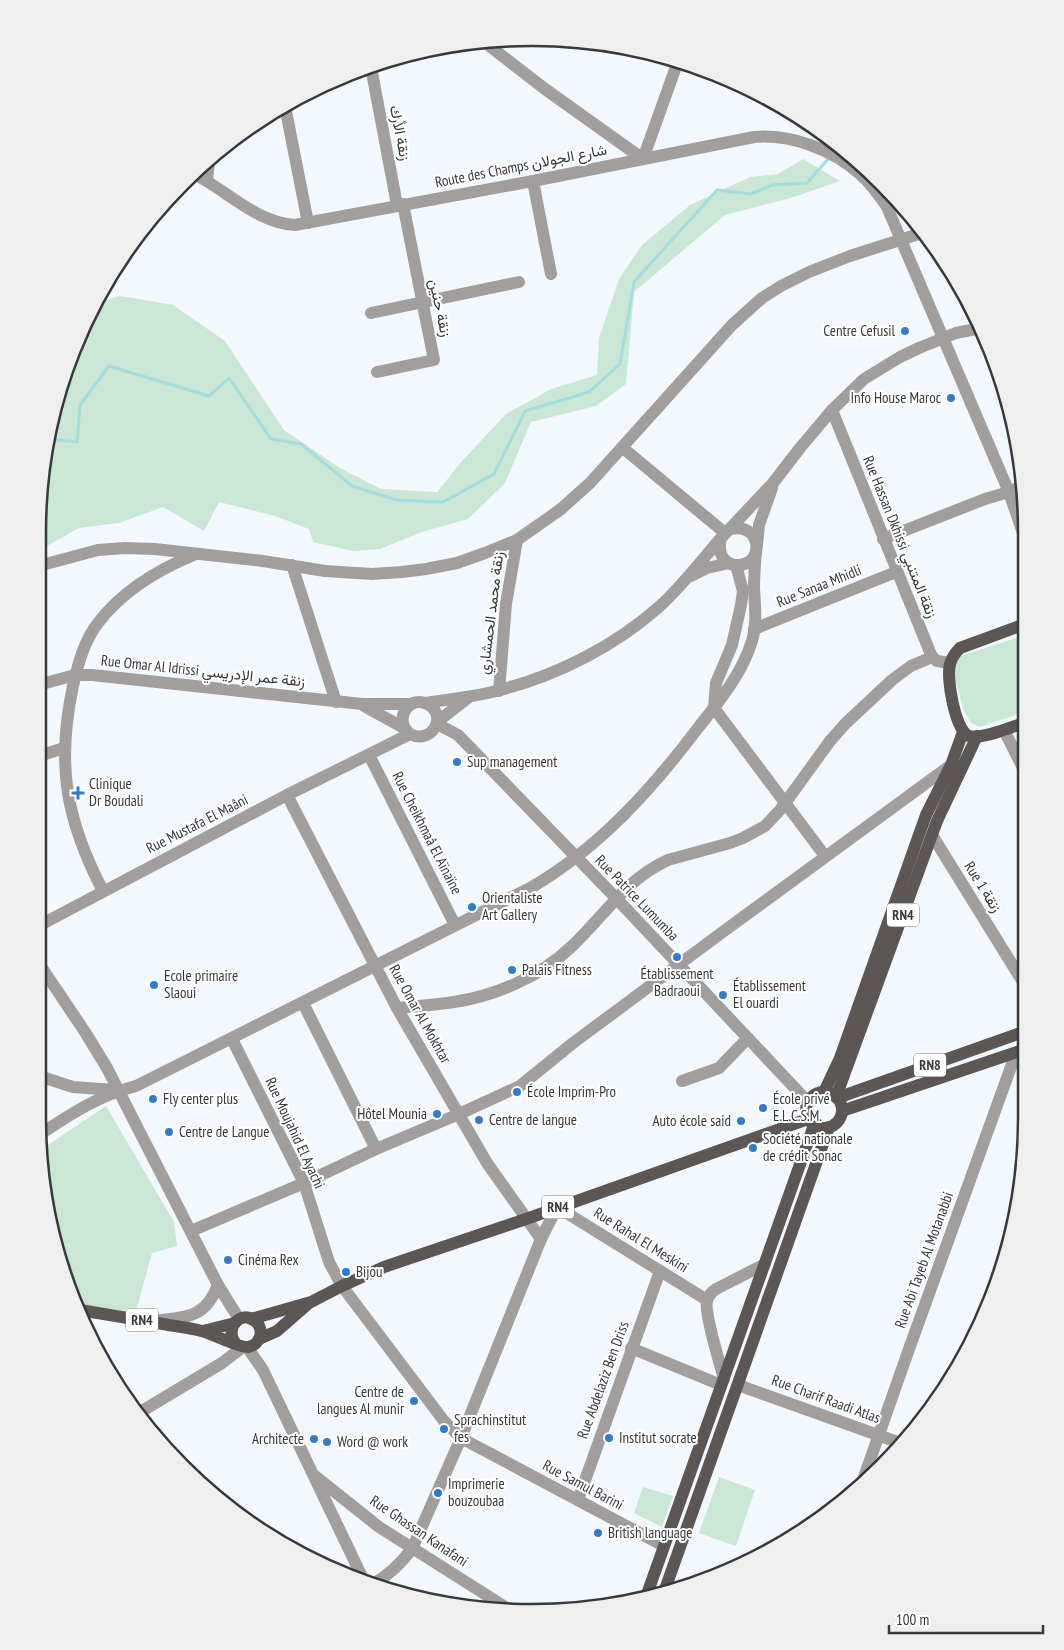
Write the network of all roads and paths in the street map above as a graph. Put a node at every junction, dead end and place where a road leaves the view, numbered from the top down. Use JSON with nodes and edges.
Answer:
{"nodes":[{"id":1,"x":492,"y":48,"type":"edge"},
{"id":2,"x":675,"y":68,"type":"edge"},
{"id":3,"x":372,"y":73,"type":"edge"},
{"id":4,"x":286,"y":113,"type":"edge"},
{"id":5,"x":643,"y":159,"type":"junction"},
{"id":6,"x":208,"y":171,"type":"edge"},
{"id":7,"x":857,"y":171,"type":"edge"},
{"id":8,"x":201,"y":177,"type":"edge"},
{"id":9,"x":864,"y":178,"type":"edge"},
{"id":10,"x":207,"y":180,"type":"junction"},
{"id":11,"x":533,"y":181,"type":"junction"},
{"id":12,"x":400,"y":204,"type":"junction"},
{"id":13,"x":308,"y":224,"type":"junction"},
{"id":14,"x":916,"y":235,"type":"edge"},
{"id":15,"x":901,"y":239,"type":"junction"},
{"id":16,"x":551,"y":274,"type":"dead end"},
{"id":17,"x":518,"y":282,"type":"dead end"},
{"id":18,"x":422,"y":303,"type":"junction"},
{"id":19,"x":371,"y":313,"type":"dead end"},
{"id":20,"x":973,"y":329,"type":"edge"},
{"id":21,"x":943,"y":338,"type":"junction"},
{"id":22,"x":377,"y":372,"type":"dead end"},
{"id":23,"x":832,"y":410,"type":"junction"},
{"id":24,"x":623,"y":448,"type":"junction"},
{"id":25,"x":773,"y":483,"type":"junction"},
{"id":26,"x":1016,"y":489,"type":"edge"},
{"id":27,"x":1009,"y":492,"type":"junction"},
{"id":28,"x":1018,"y":516,"type":"edge"},
{"id":29,"x":726,"y":533,"type":"junction"},
{"id":30,"x":883,"y":539,"type":"junction"},
{"id":31,"x":517,"y":540,"type":"junction"},
{"id":32,"x":756,"y":548,"type":"junction"},
{"id":33,"x":199,"y":553,"type":"junction"},
{"id":34,"x":46,"y":564,"type":"edge"},
{"id":35,"x":733,"y":564,"type":"junction"},
{"id":36,"x":292,"y":565,"type":"junction"},
{"id":37,"x":896,"y":572,"type":"junction"},
{"id":38,"x":683,"y":581,"type":"junction"},
{"id":39,"x":1018,"y":627,"type":"edge"},
{"id":40,"x":754,"y":630,"type":"junction"},
{"id":41,"x":932,"y":657,"type":"junction"},
{"id":42,"x":950,"y":663,"type":"junction"},
{"id":43,"x":75,"y":675,"type":"junction"},
{"id":44,"x":46,"y":683,"type":"edge"},
{"id":45,"x":499,"y":691,"type":"junction"},
{"id":46,"x":470,"y":696,"type":"junction"},
{"id":47,"x":336,"y":702,"type":"junction"},
{"id":48,"x":418,"y":703,"type":"junction"},
{"id":49,"x":362,"y":704,"type":"junction"},
{"id":50,"x":714,"y":708,"type":"junction"},
{"id":51,"x":437,"y":723,"type":"junction"},
{"id":52,"x":1018,"y":725,"type":"edge"},
{"id":53,"x":1004,"y":730,"type":"junction"},
{"id":54,"x":407,"y":731,"type":"junction"},
{"id":55,"x":963,"y":732,"type":"junction"},
{"id":56,"x":977,"y":736,"type":"junction"},
{"id":57,"x":64,"y":748,"type":"junction"},
{"id":58,"x":46,"y":754,"type":"edge"},
{"id":59,"x":369,"y":755,"type":"junction"},
{"id":60,"x":1018,"y":758,"type":"edge"},
{"id":61,"x":951,"y":765,"type":"junction"},
{"id":62,"x":287,"y":795,"type":"junction"},
{"id":63,"x":785,"y":802,"type":"junction"},
{"id":64,"x":932,"y":834,"type":"junction"},
{"id":65,"x":825,"y":856,"type":"junction"},
{"id":66,"x":576,"y":858,"type":"junction"},
{"id":67,"x":103,"y":891,"type":"junction"},
{"id":68,"x":616,"y":898,"type":"junction"},
{"id":69,"x":46,"y":922,"type":"edge"},
{"id":70,"x":455,"y":925,"type":"junction"},
{"id":71,"x":679,"y":965,"type":"junction"},
{"id":72,"x":375,"y":966,"type":"junction"},
{"id":73,"x":46,"y":974,"type":"edge"},
{"id":74,"x":1018,"y":974,"type":"edge"},
{"id":75,"x":302,"y":1003,"type":"junction"},
{"id":76,"x":397,"y":1008,"type":"junction"},
{"id":77,"x":1018,"y":1034,"type":"edge"},
{"id":78,"x":748,"y":1038,"type":"junction"},
{"id":79,"x":232,"y":1039,"type":"junction"},
{"id":80,"x":1018,"y":1051,"type":"edge"},
{"id":81,"x":1018,"y":1054,"type":"edge"},
{"id":82,"x":46,"y":1078,"type":"edge"},
{"id":83,"x":682,"y":1081,"type":"dead end"},
{"id":84,"x":119,"y":1090,"type":"junction"},
{"id":85,"x":832,"y":1096,"type":"junction"},
{"id":86,"x":808,"y":1102,"type":"junction"},
{"id":87,"x":842,"y":1111,"type":"junction"},
{"id":88,"x":459,"y":1114,"type":"junction"},
{"id":89,"x":811,"y":1122,"type":"junction"},
{"id":90,"x":830,"y":1128,"type":"junction"},
{"id":91,"x":46,"y":1130,"type":"edge"},
{"id":92,"x":376,"y":1149,"type":"junction"},
{"id":93,"x":304,"y":1183,"type":"junction"},
{"id":94,"x":557,"y":1207,"type":"junction"},
{"id":95,"x":526,"y":1219,"type":"junction"},
{"id":96,"x":191,"y":1231,"type":"junction"},
{"id":97,"x":541,"y":1239,"type":"junction"},
{"id":98,"x":765,"y":1264,"type":"junction"},
{"id":99,"x":660,"y":1271,"type":"junction"},
{"id":100,"x":218,"y":1285,"type":"junction"},
{"id":101,"x":342,"y":1286,"type":"junction"},
{"id":102,"x":707,"y":1300,"type":"junction"},
{"id":103,"x":311,"y":1302,"type":"junction"},
{"id":104,"x":86,"y":1311,"type":"edge"},
{"id":105,"x":242,"y":1320,"type":"junction"},
{"id":106,"x":148,"y":1322,"type":"junction"},
{"id":107,"x":203,"y":1331,"type":"junction"},
{"id":108,"x":249,"y":1344,"type":"junction"},
{"id":109,"x":631,"y":1348,"type":"junction"},
{"id":110,"x":722,"y":1382,"type":"junction"},
{"id":111,"x":738,"y":1384,"type":"junction"},
{"id":112,"x":144,"y":1410,"type":"edge"},
{"id":113,"x":879,"y":1435,"type":"junction"},
{"id":114,"x":461,"y":1438,"type":"junction"},
{"id":115,"x":894,"y":1441,"type":"edge"},
{"id":116,"x":867,"y":1469,"type":"edge"},
{"id":117,"x":313,"y":1475,"type":"junction"},
{"id":118,"x":578,"y":1500,"type":"junction"},
{"id":119,"x":664,"y":1546,"type":"junction"},
{"id":120,"x":412,"y":1549,"type":"junction"},
{"id":121,"x":360,"y":1572,"type":"edge"},
{"id":122,"x":381,"y":1579,"type":"edge"},
{"id":123,"x":666,"y":1584,"type":"edge"},
{"id":124,"x":649,"y":1589,"type":"edge"},
{"id":125,"x":499,"y":1603,"type":"edge"}],
"edges":[{"from":1,"to":5,"type":"street"},
{"from":2,"to":5,"type":"street"},
{"from":3,"to":12,"type":"street","name":"زنقة الأرك"},
{"from":4,"to":13,"type":"street"},
{"from":5,"to":7,"type":"street","name":"Route des Champs شارع الجولان"},
{"from":5,"to":11,"type":"street","name":"Route des Champs شارع الجولان"},
{"from":6,"to":10,"type":"street"},
{"from":8,"to":10,"type":"street","name":"Route des Champs شارع الجولان"},
{"from":9,"to":15,"type":"street","name":"Route des Champs شارع الجولان"},
{"from":10,"to":13,"type":"street","name":"Route des Champs شارع الجولان"},
{"from":11,"to":12,"type":"street","name":"Route des Champs شارع الجولان"},
{"from":11,"to":16,"type":"street"},
{"from":12,"to":13,"type":"street","name":"Route des Champs شارع الجولان"},
{"from":12,"to":18,"type":"street","name":"زنقة حنين"},
{"from":14,"to":15,"type":"street"},
{"from":15,"to":21,"type":"street","name":"Route des Champs شارع الجولان"},
{"from":15,"to":24,"type":"street"},
{"from":17,"to":18,"type":"street"},
{"from":18,"to":19,"type":"street"},
{"from":18,"to":22,"type":"street","name":"زنقة حنين"},
{"from":20,"to":21,"type":"street","name":"Rue Omar Al Idrissi زنقة عمر الإدريسي"},
{"from":21,"to":23,"type":"street","name":"Rue Omar Al Idrissi زنقة عمر الإدريسي"},
{"from":21,"to":27,"type":"street","name":"Route des Champs شارع الجولان"},
{"from":23,"to":25,"type":"street","name":"Rue Omar Al Idrissi زنقة عمر الإدريسي"},
{"from":23,"to":30,"type":"street","name":"Rue Hassan Dkhissi زنقة المتنبي"},
{"from":24,"to":29,"type":"street"},
{"from":24,"to":31,"type":"street"},
{"from":25,"to":29,"type":"street","name":"Rue Omar Al Idrissi زنقة عمر الإدريسي"},
{"from":25,"to":32,"type":"street"},
{"from":26,"to":27,"type":"street"},
{"from":27,"to":28,"type":"street","name":"Route des Champs شارع الجولان"},
{"from":27,"to":30,"type":"street"},
{"from":29,"to":32,"type":"street"},
{"from":29,"to":35,"type":"street"},
{"from":29,"to":38,"type":"street","name":"Rue Omar Al Idrissi زنقة عمر الإدريسي"},
{"from":30,"to":37,"type":"street","name":"Rue Hassan Dkhissi زنقة المتنبي"},
{"from":31,"to":36,"type":"street"},
{"from":31,"to":45,"type":"street","name":"زنقة محمد الحمشاري"},
{"from":32,"to":35,"type":"street"},
{"from":32,"to":40,"type":"street"},
{"from":33,"to":34,"type":"street"},
{"from":33,"to":36,"type":"street"},
{"from":33,"to":43,"type":"street"},
{"from":35,"to":38,"type":"street"},
{"from":35,"to":50,"type":"street"},
{"from":36,"to":47,"type":"street"},
{"from":37,"to":40,"type":"street","name":"Rue Sanaa Mhidli"},
{"from":37,"to":41,"type":"street","name":"Rue Hassan Dkhissi زنقة المتنبي"},
{"from":38,"to":45,"type":"street","name":"Rue Omar Al Idrissi زنقة عمر الإدريسي"},
{"from":39,"to":42,"type":"main road"},
{"from":40,"to":50,"type":"street"},
{"from":41,"to":42,"type":"street"},
{"from":41,"to":63,"type":"street"},
{"from":42,"to":55,"type":"main road"},
{"from":43,"to":44,"type":"street","name":"Rue Omar Al Idrissi زنقة عمر الإدريسي"},
{"from":43,"to":47,"type":"street","name":"Rue Omar Al Idrissi زنقة عمر الإدريسي"},
{"from":43,"to":57,"type":"street"},
{"from":45,"to":46,"type":"street","name":"Rue Omar Al Idrissi زنقة عمر الإدريسي"},
{"from":46,"to":48,"type":"street","name":"Rue Omar Al Idrissi زنقة عمر الإدريسي"},
{"from":46,"to":51,"type":"street","name":"Rue Omar Al Idrissi زنقة عمر الإدريسي"},
{"from":47,"to":49,"type":"street","name":"Rue Omar Al Idrissi زنقة عمر الإدريسي"},
{"from":48,"to":49,"type":"street","name":"Rue Omar Al Idrissi زنقة عمر الإدريسي"},
{"from":48,"to":51,"type":"street"},
{"from":48,"to":54,"type":"street"},
{"from":49,"to":54,"type":"street","name":"Rue Omar Al Idrissi زنقة عمر الإدريسي"},
{"from":50,"to":63,"type":"street"},
{"from":50,"to":66,"type":"street"},
{"from":51,"to":54,"type":"street"},
{"from":51,"to":66,"type":"street","name":"Rue Patrice Lumumba"},
{"from":52,"to":53,"type":"main road"},
{"from":53,"to":56,"type":"main road"},
{"from":53,"to":60,"type":"street"},
{"from":54,"to":59,"type":"street","name":"Rue Mustafa El Maâni"},
{"from":55,"to":56,"type":"main road"},
{"from":55,"to":61,"type":"main road","number":"RN4"},
{"from":56,"to":64,"type":"main road","number":"RN4"},
{"from":57,"to":58,"type":"street"},
{"from":57,"to":67,"type":"street"},
{"from":59,"to":62,"type":"street","name":"Rue Mustafa El Maâni"},
{"from":59,"to":70,"type":"street","name":"Rue Cheikhmaâ El Aïnaïne"},
{"from":61,"to":65,"type":"street"},
{"from":61,"to":85,"type":"main road","number":"RN4"},
{"from":62,"to":67,"type":"street","name":"Rue Mustafa El Maâni"},
{"from":62,"to":72,"type":"street","name":"Rue Omar Al Mokhtar"},
{"from":63,"to":65,"type":"street"},
{"from":63,"to":68,"type":"street"},
{"from":64,"to":74,"type":"street","name":"Rue 1 زنقة"},
{"from":64,"to":85,"type":"main road","number":"RN4"},
{"from":65,"to":71,"type":"street"},
{"from":66,"to":68,"type":"street","name":"Rue Patrice Lumumba"},
{"from":66,"to":70,"type":"street"},
{"from":67,"to":69,"type":"street","name":"Rue Mustafa El Maâni"},
{"from":68,"to":71,"type":"street","name":"Rue Patrice Lumumba"},
{"from":68,"to":76,"type":"street"},
{"from":70,"to":72,"type":"street"},
{"from":71,"to":78,"type":"street","name":"Rue Patrice Lumumba"},
{"from":71,"to":88,"type":"street"},
{"from":72,"to":75,"type":"street"},
{"from":72,"to":76,"type":"street","name":"Rue Omar Al Mokhtar"},
{"from":73,"to":84,"type":"street"},
{"from":75,"to":79,"type":"street"},
{"from":75,"to":92,"type":"street"},
{"from":76,"to":88,"type":"street","name":"Rue Omar Al Mokhtar"},
{"from":77,"to":85,"type":"main road","number":"RN8"},
{"from":78,"to":83,"type":"street"},
{"from":78,"to":86,"type":"street","name":"Rue Patrice Lumumba"},
{"from":79,"to":84,"type":"street"},
{"from":79,"to":93,"type":"street","name":"Rue Moujahid El Ayachi"},
{"from":80,"to":87,"type":"main road","number":"RN8"},
{"from":81,"to":113,"type":"street","name":"Rue Abi Tayeb Al Motanabbi"},
{"from":82,"to":84,"type":"street"},
{"from":84,"to":91,"type":"street"},
{"from":84,"to":96,"type":"street"},
{"from":85,"to":86,"type":"main road","number":"RN8"},
{"from":85,"to":87,"type":"main road"},
{"from":86,"to":89,"type":"main road"},
{"from":87,"to":90,"type":"main road"},
{"from":88,"to":92,"type":"street"},
{"from":88,"to":95,"type":"street","name":"Rue Omar Al Mokhtar"},
{"from":89,"to":90,"type":"main road"},
{"from":89,"to":94,"type":"main road","number":"RN4"},
{"from":89,"to":98,"type":"main road"},
{"from":90,"to":111,"type":"main road"},
{"from":92,"to":93,"type":"street"},
{"from":93,"to":96,"type":"street"},
{"from":93,"to":101,"type":"street","name":"Rue Moujahid El Ayachi"},
{"from":94,"to":95,"type":"main road","number":"RN4"},
{"from":94,"to":97,"type":"street"},
{"from":94,"to":99,"type":"street","name":"Rue Rahal El Meskini"},
{"from":95,"to":97,"type":"street","name":"Rue Omar Al Mokhtar"},
{"from":95,"to":101,"type":"main road","number":"RN4"},
{"from":96,"to":100,"type":"street"},
{"from":97,"to":114,"type":"street"},
{"from":98,"to":102,"type":"street"},
{"from":98,"to":110,"type":"main road"},
{"from":99,"to":102,"type":"street","name":"Rue Rahal El Meskini"},
{"from":99,"to":109,"type":"street","name":"Rue Abdelaziz Ben Driss"},
{"from":100,"to":105,"type":"street"},
{"from":100,"to":106,"type":"street"},
{"from":101,"to":103,"type":"main road","number":"RN4"},
{"from":101,"to":114,"type":"street","name":"Rue Moujahid El Ayachi"},
{"from":102,"to":110,"type":"street"},
{"from":103,"to":105,"type":"main road","number":"RN4"},
{"from":103,"to":108,"type":"main road","number":"RN4"},
{"from":104,"to":106,"type":"main road","number":"RN4"},
{"from":105,"to":107,"type":"main road","number":"RN4"},
{"from":105,"to":108,"type":"main road"},
{"from":105,"to":108,"type":"main road"},
{"from":106,"to":107,"type":"main road","number":"RN4"},
{"from":107,"to":108,"type":"main road","number":"RN4"},
{"from":108,"to":112,"type":"street"},
{"from":108,"to":117,"type":"street"},
{"from":109,"to":110,"type":"street"},
{"from":109,"to":118,"type":"street","name":"Rue Abdelaziz Ben Driss"},
{"from":110,"to":119,"type":"main road"},
{"from":111,"to":113,"type":"street","name":"Rue Charif Raadi Atlas"},
{"from":111,"to":123,"type":"main road"},
{"from":113,"to":115,"type":"street","name":"Rue Charif Raadi Atlas"},
{"from":113,"to":116,"type":"street","name":"Rue Abi Tayeb Al Motanabbi"},
{"from":114,"to":118,"type":"street","name":"Rue Samul Barini"},
{"from":114,"to":120,"type":"street"},
{"from":117,"to":120,"type":"street","name":"Rue Ghassan Kanafani"},
{"from":117,"to":121,"type":"street"},
{"from":118,"to":119,"type":"street","name":"Rue Samul Barini"},
{"from":119,"to":124,"type":"main road"},
{"from":120,"to":122,"type":"street"},
{"from":120,"to":125,"type":"street","name":"Rue Ghassan Kanafani"}]}
